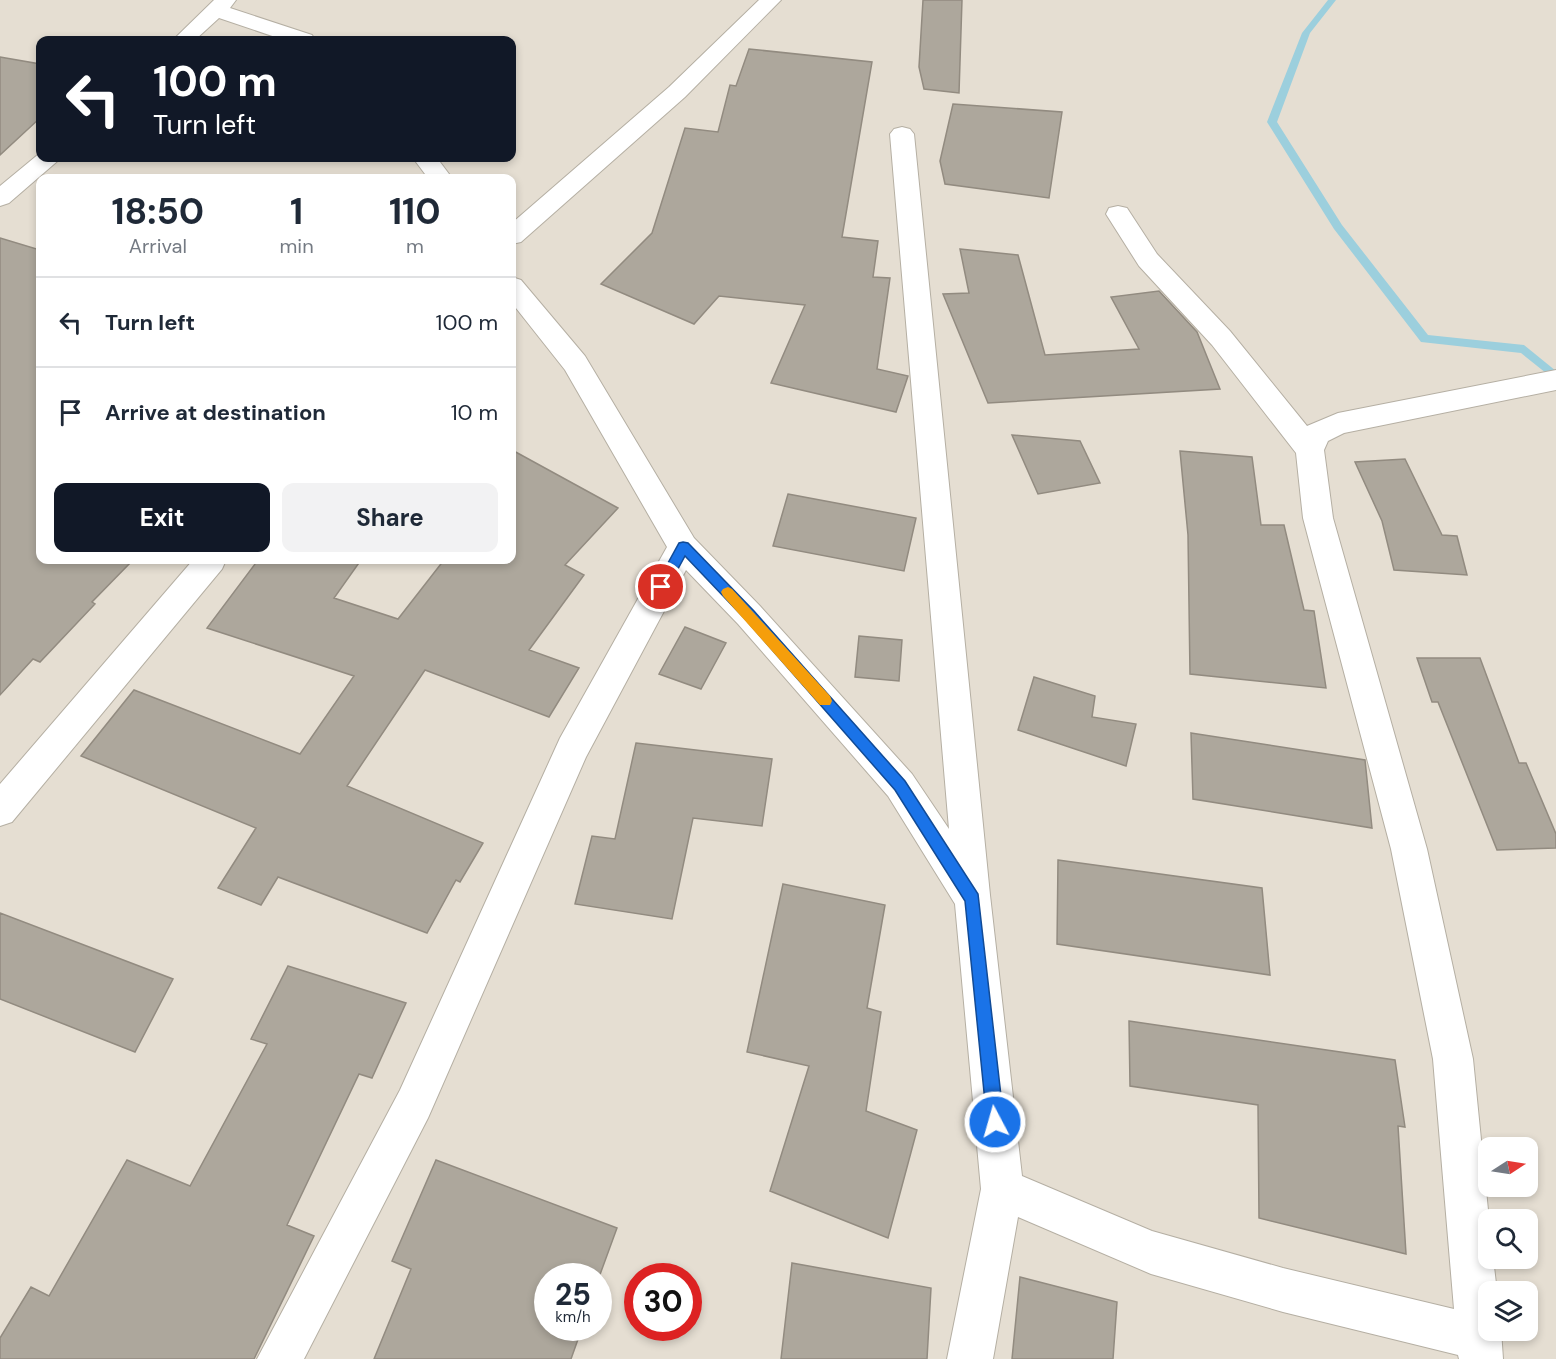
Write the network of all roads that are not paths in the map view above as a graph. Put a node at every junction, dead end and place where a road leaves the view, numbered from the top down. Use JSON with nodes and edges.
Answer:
{"nodes":[{"id":1,"x":771,"y":0,"type":"edge"},
{"id":2,"x":220,"y":5,"type":"edge"},
{"id":3,"x":187,"y":36,"type":"edge"},
{"id":4,"x":294,"y":36,"type":"edge"},
{"id":5,"x":902,"y":134,"type":"dead end"},
{"id":6,"x":44,"y":162,"type":"edge"},
{"id":7,"x":0,"y":198,"type":"edge"},
{"id":8,"x":1118,"y":214,"type":"dead end"},
{"id":9,"x":516,"y":233,"type":"edge"},
{"id":10,"x":516,"y":291,"type":"edge"},
{"id":11,"x":1556,"y":380,"type":"edge"},
{"id":12,"x":1310,"y":450,"type":"junction"},
{"id":13,"x":683,"y":547,"type":"junction"},
{"id":14,"x":208,"y":564,"type":"edge"},
{"id":15,"x":0,"y":810,"type":"edge"},
{"id":16,"x":973,"y":899,"type":"junction"},
{"id":17,"x":1002,"y":1189,"type":"junction"},
{"id":18,"x":1481,"y":1348,"type":"edge"},
{"id":19,"x":280,"y":1359,"type":"edge"},
{"id":20,"x":970,"y":1359,"type":"edge"}],
"edges":[{"from":1,"to":9,"type":"street"},
{"from":2,"to":3,"type":"street"},
{"from":2,"to":4,"type":"street"},
{"from":5,"to":16,"type":"street"},
{"from":6,"to":7,"type":"street"},
{"from":8,"to":12,"type":"street"},
{"from":10,"to":13,"type":"street"},
{"from":11,"to":12,"type":"street"},
{"from":12,"to":18,"type":"street"},
{"from":13,"to":16,"type":"street"},
{"from":13,"to":19,"type":"street"},
{"from":14,"to":15,"type":"street"},
{"from":16,"to":17,"type":"street"},
{"from":17,"to":18,"type":"street"},
{"from":17,"to":20,"type":"street"}]}
